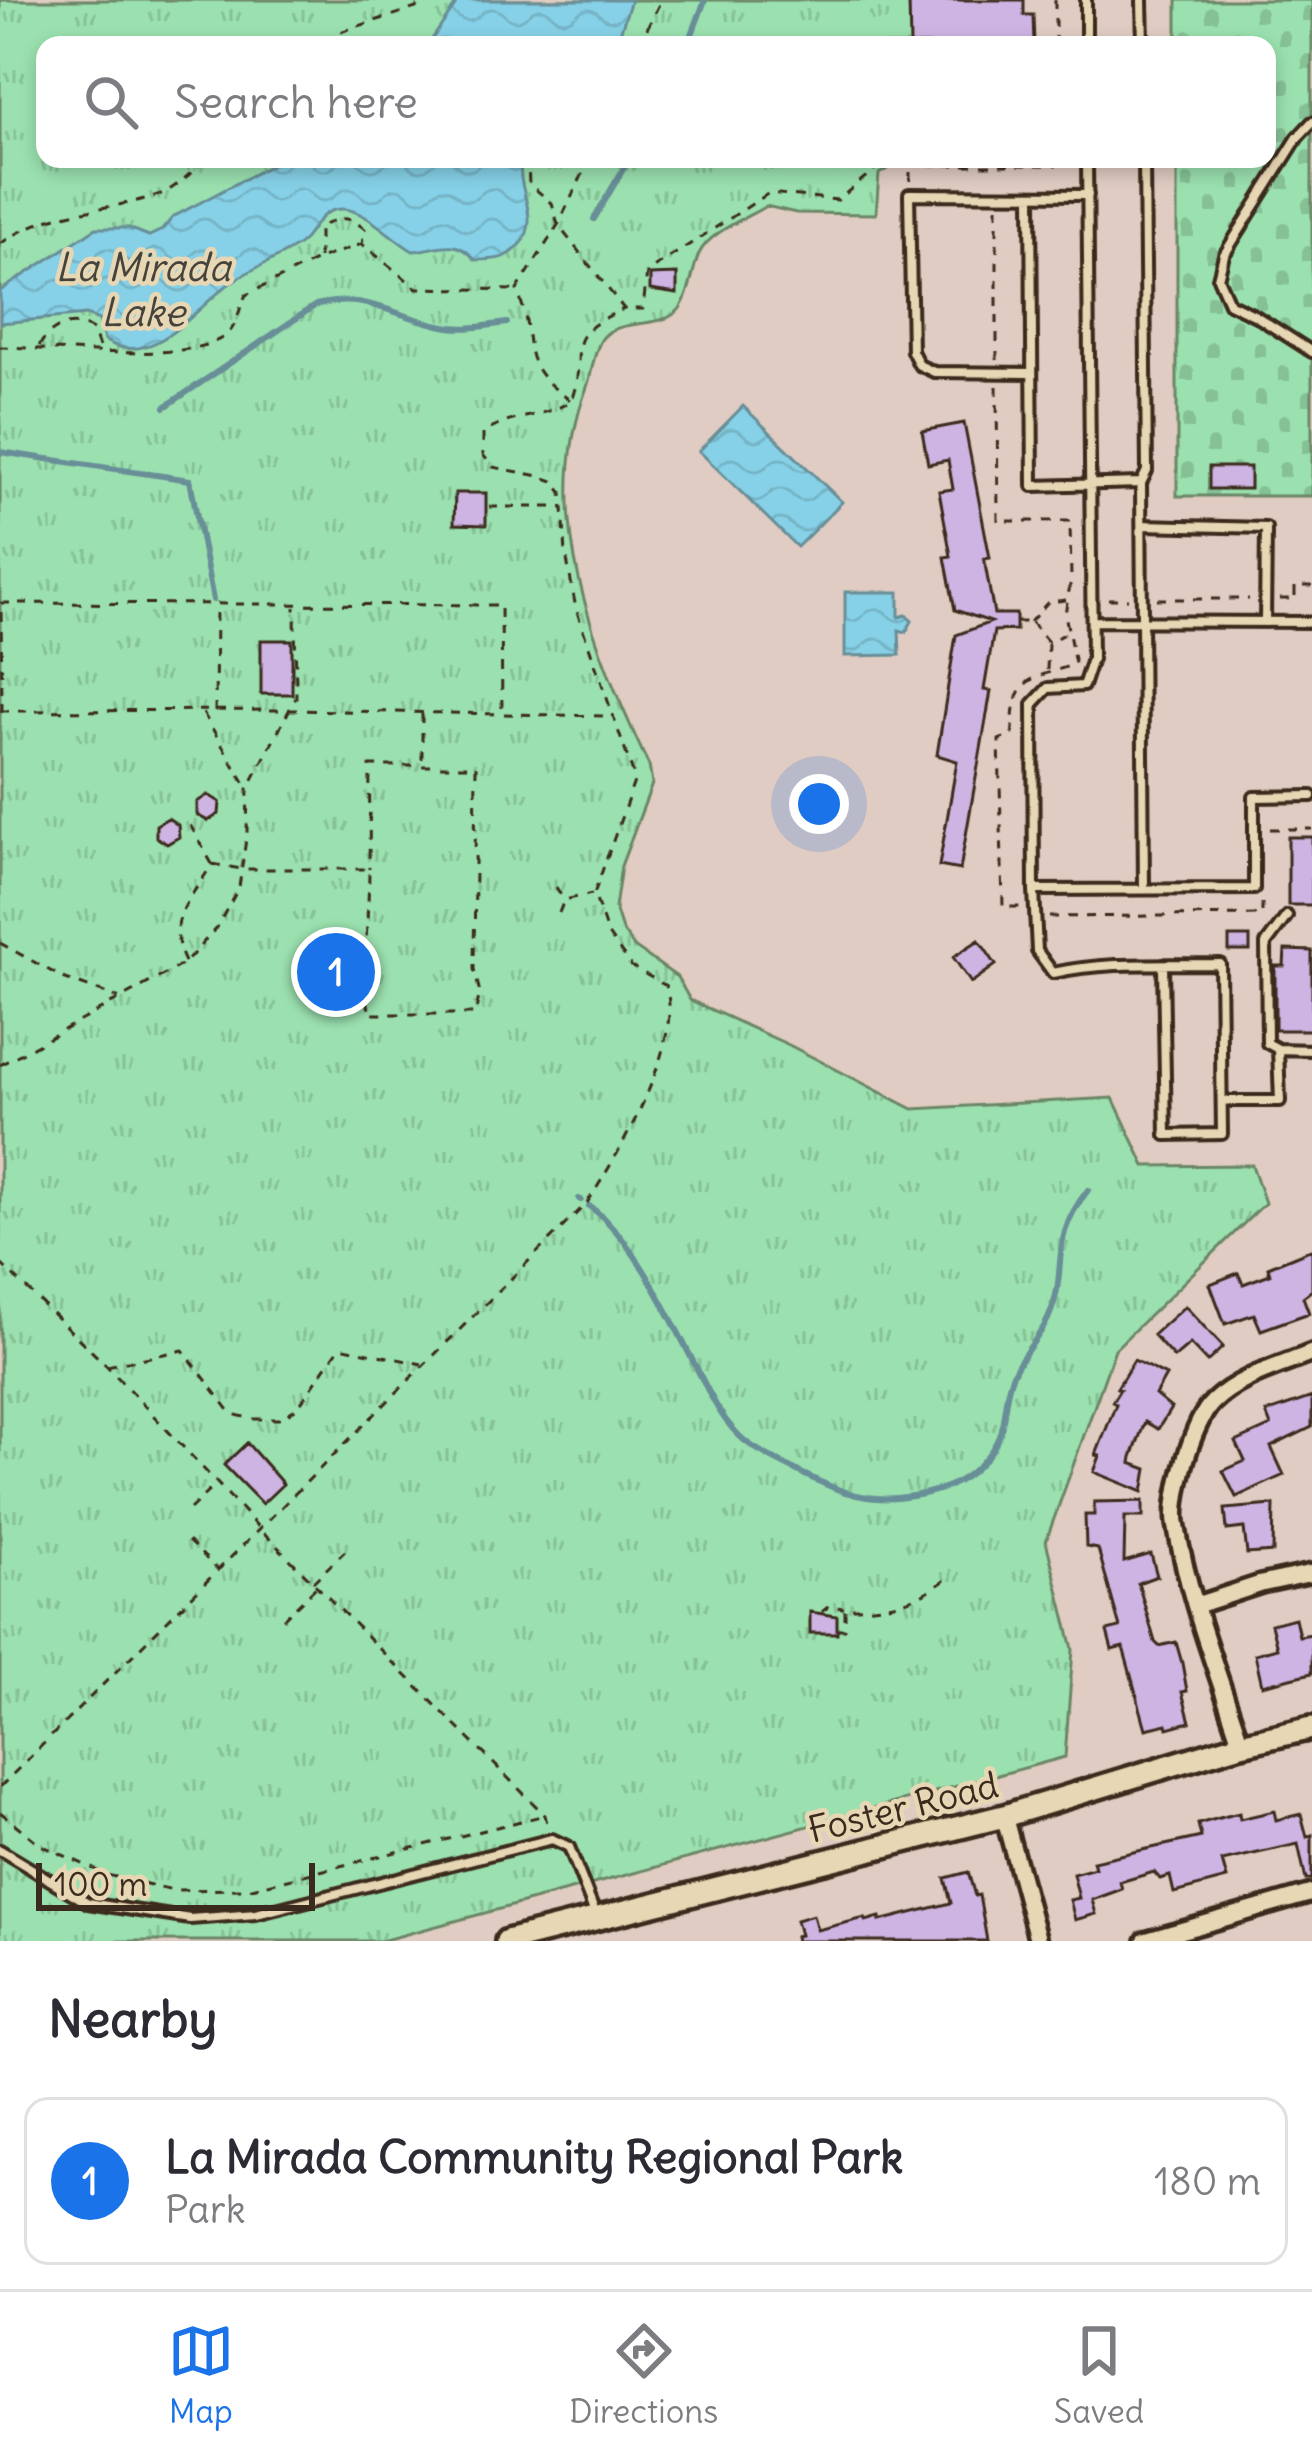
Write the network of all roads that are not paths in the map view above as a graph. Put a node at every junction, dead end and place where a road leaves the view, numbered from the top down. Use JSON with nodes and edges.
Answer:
{"nodes":[{"id":1,"x":1086,"y":0,"type":"edge"},
{"id":2,"x":1142,"y":0,"type":"edge"},
{"id":3,"x":1086,"y":36,"type":"edge"},
{"id":4,"x":1143,"y":36,"type":"edge"},
{"id":5,"x":1312,"y":122,"type":"edge"},
{"id":6,"x":1088,"y":168,"type":"edge"},
{"id":7,"x":1144,"y":168,"type":"edge"},
{"id":8,"x":1031,"y":195,"type":"junction"},
{"id":9,"x":1088,"y":195,"type":"junction"},
{"id":10,"x":1312,"y":352,"type":"edge"},
{"id":11,"x":1032,"y":373,"type":"junction"},
{"id":12,"x":1090,"y":484,"type":"junction"},
{"id":13,"x":1141,"y":484,"type":"junction"},
{"id":14,"x":1142,"y":525,"type":"junction"},
{"id":15,"x":1091,"y":621,"type":"junction"},
{"id":16,"x":1143,"y":621,"type":"junction"},
{"id":17,"x":1265,"y":622,"type":"junction"},
{"id":18,"x":1312,"y":622,"type":"edge"},
{"id":19,"x":1312,"y":796,"type":"edge"},
{"id":20,"x":1144,"y":889,"type":"junction"},
{"id":21,"x":1034,"y":890,"type":"junction"},
{"id":22,"x":1287,"y":916,"type":"dead end"},
{"id":23,"x":1163,"y":964,"type":"junction"},
{"id":24,"x":1278,"y":1049,"type":"junction"},
{"id":25,"x":1312,"y":1049,"type":"edge"},
{"id":26,"x":1222,"y":1101,"type":"junction"},
{"id":27,"x":1312,"y":1353,"type":"edge"},
{"id":28,"x":1312,"y":1573,"type":"edge"},
{"id":29,"x":1196,"y":1605,"type":"junction"},
{"id":30,"x":1312,"y":1728,"type":"edge"},
{"id":31,"x":1241,"y":1744,"type":"junction"},
{"id":32,"x":1004,"y":1816,"type":"junction"},
{"id":33,"x":0,"y":1850,"type":"edge"},
{"id":34,"x":1312,"y":1893,"type":"edge"},
{"id":35,"x":596,"y":1918,"type":"junction"},
{"id":36,"x":507,"y":1941,"type":"edge"},
{"id":37,"x":1038,"y":1941,"type":"edge"},
{"id":38,"x":1145,"y":1941,"type":"edge"}],
"edges":[{"from":1,"to":3,"type":"lane"},
{"from":2,"to":4,"type":"lane"},
{"from":5,"to":10,"type":"lane"},
{"from":6,"to":9,"type":"lane"},
{"from":7,"to":13,"type":"lane"},
{"from":8,"to":9,"type":"lane"},
{"from":8,"to":11,"type":"lane"},
{"from":8,"to":11,"type":"lane"},
{"from":9,"to":12,"type":"lane"},
{"from":11,"to":12,"type":"lane"},
{"from":12,"to":13,"type":"lane"},
{"from":12,"to":15,"type":"lane"},
{"from":13,"to":14,"type":"lane"},
{"from":14,"to":16,"type":"lane"},
{"from":14,"to":17,"type":"lane"},
{"from":15,"to":16,"type":"lane"},
{"from":15,"to":21,"type":"lane"},
{"from":16,"to":17,"type":"lane"},
{"from":16,"to":20,"type":"lane"},
{"from":17,"to":18,"type":"lane"},
{"from":19,"to":20,"type":"lane"},
{"from":20,"to":21,"type":"lane"},
{"from":21,"to":23,"type":"lane"},
{"from":22,"to":24,"type":"lane"},
{"from":23,"to":26,"type":"lane"},
{"from":23,"to":26,"type":"lane"},
{"from":24,"to":25,"type":"lane"},
{"from":24,"to":26,"type":"lane"},
{"from":27,"to":29,"type":"street"},
{"from":28,"to":29,"type":"street"},
{"from":29,"to":31,"type":"street"},
{"from":30,"to":31,"type":"street","name":"Foster Road"},
{"from":31,"to":32,"type":"street","name":"Foster Road"},
{"from":32,"to":35,"type":"street","name":"Foster Road"},
{"from":32,"to":37,"type":"street"},
{"from":33,"to":35,"type":"lane"},
{"from":34,"to":38,"type":"street"},
{"from":35,"to":36,"type":"street","name":"Foster Road"}]}
